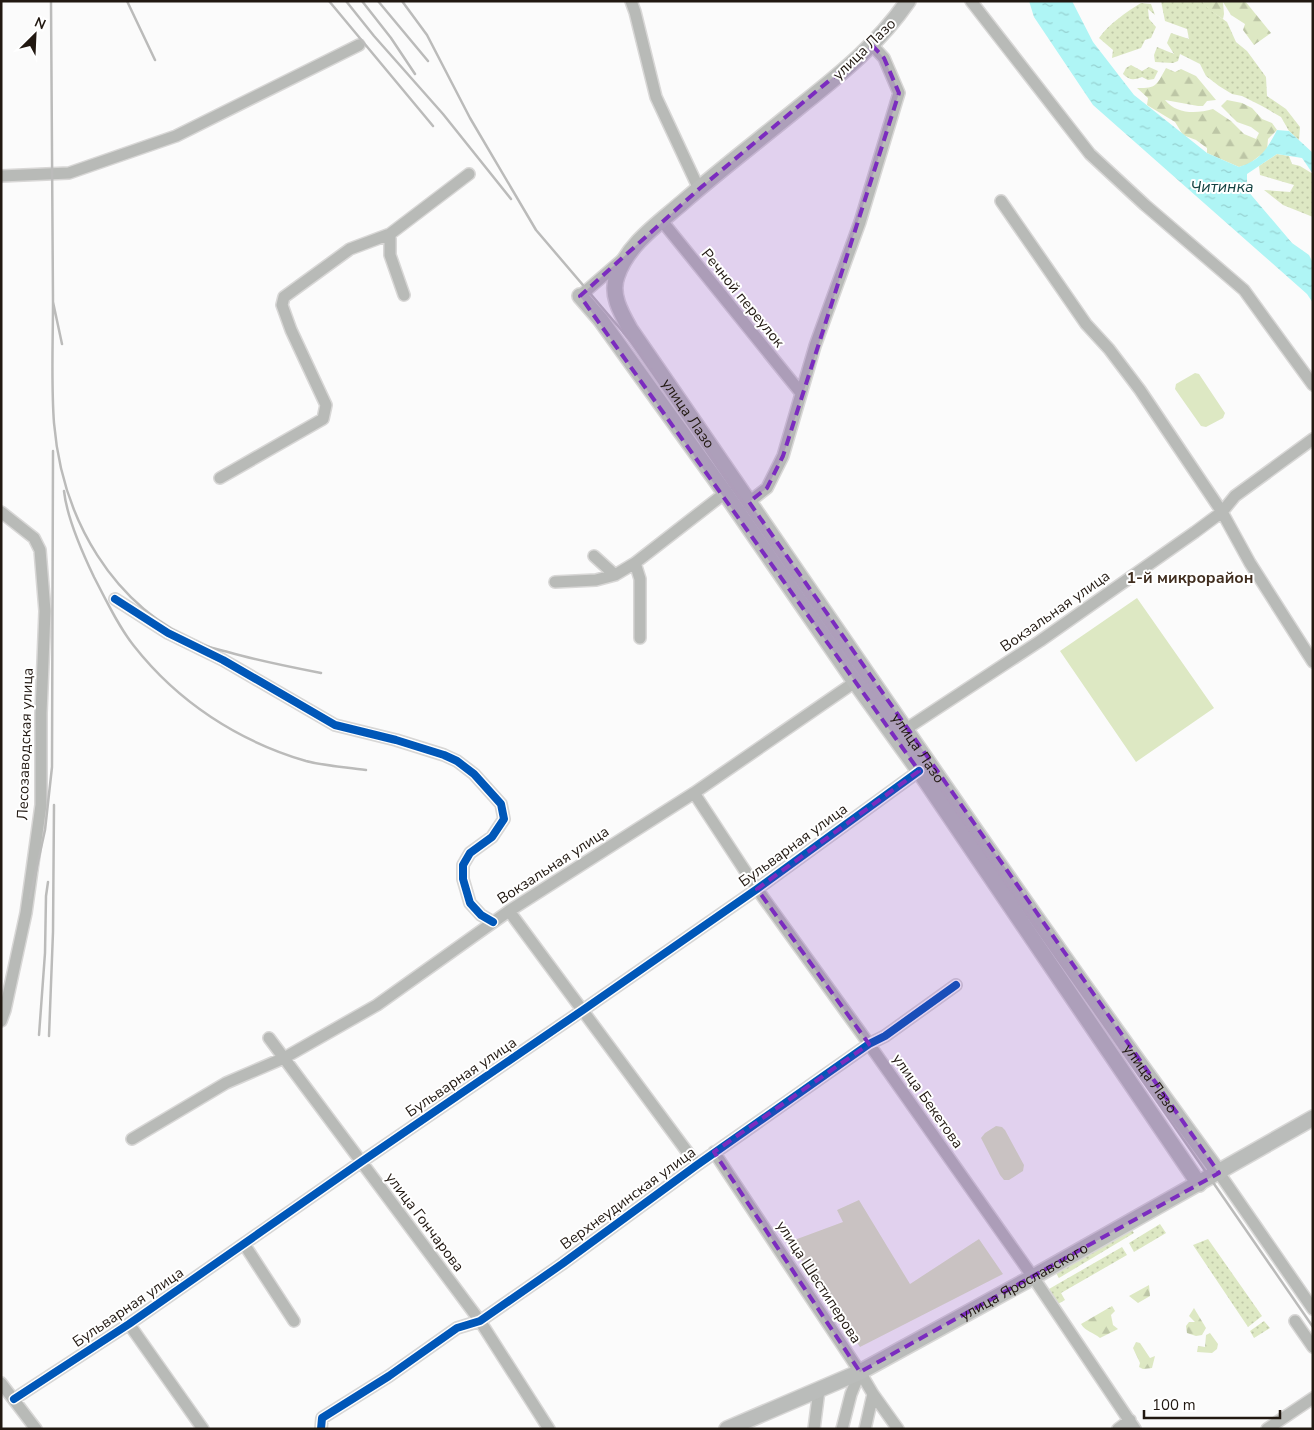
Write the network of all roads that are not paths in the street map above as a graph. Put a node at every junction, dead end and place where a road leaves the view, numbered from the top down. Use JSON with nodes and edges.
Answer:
{"nodes":[{"id":1,"x":631,"y":1,"type":"edge"},
{"id":2,"x":908,"y":1,"type":"edge"},
{"id":3,"x":971,"y":1,"type":"edge"},
{"id":4,"x":359,"y":45,"type":"dead end"},
{"id":5,"x":872,"y":45,"type":"junction"},
{"id":6,"x":469,"y":174,"type":"dead end"},
{"id":7,"x":1,"y":176,"type":"edge"},
{"id":8,"x":699,"y":189,"type":"junction"},
{"id":9,"x":1002,"y":201,"type":"dead end"},
{"id":10,"x":662,"y":221,"type":"junction"},
{"id":11,"x":390,"y":234,"type":"junction"},
{"id":12,"x":630,"y":253,"type":"junction"},
{"id":13,"x":404,"y":295,"type":"dead end"},
{"id":14,"x":580,"y":296,"type":"joint"},
{"id":15,"x":1313,"y":385,"type":"edge"},
{"id":16,"x":801,"y":393,"type":"junction"},
{"id":17,"x":1313,"y":438,"type":"edge"},
{"id":18,"x":220,"y":478,"type":"dead end"},
{"id":19,"x":725,"y":493,"type":"junction"},
{"id":20,"x":749,"y":502,"type":"junction"},
{"id":21,"x":1,"y":512,"type":"edge"},
{"id":22,"x":1222,"y":512,"type":"junction"},
{"id":23,"x":594,"y":556,"type":"dead end"},
{"id":24,"x":636,"y":563,"type":"junction"},
{"id":25,"x":615,"y":575,"type":"junction"},
{"id":26,"x":555,"y":582,"type":"dead end"},
{"id":27,"x":115,"y":599,"type":"dead end"},
{"id":28,"x":640,"y":638,"type":"dead end"},
{"id":29,"x":1313,"y":662,"type":"edge"},
{"id":30,"x":855,"y":682,"type":"junction"},
{"id":31,"x":906,"y":729,"type":"junction"},
{"id":32,"x":920,"y":771,"type":"junction"},
{"id":33,"x":694,"y":793,"type":"junction"},
{"id":34,"x":756,"y":888,"type":"junction"},
{"id":35,"x":509,"y":911,"type":"junction"},
{"id":36,"x":493,"y":922,"type":"junction"},
{"id":37,"x":956,"y":986,"type":"dead end"},
{"id":38,"x":582,"y":1010,"type":"junction"},
{"id":39,"x":1,"y":1020,"type":"edge"},
{"id":40,"x":269,"y":1038,"type":"dead end"},
{"id":41,"x":869,"y":1044,"type":"junction"},
{"id":42,"x":284,"y":1058,"type":"junction"},
{"id":43,"x":1313,"y":1118,"type":"edge"},
{"id":44,"x":132,"y":1139,"type":"dead end"},
{"id":45,"x":714,"y":1152,"type":"junction"},
{"id":46,"x":361,"y":1162,"type":"junction"},
{"id":47,"x":697,"y":1164,"type":"junction"},
{"id":48,"x":1219,"y":1172,"type":"junction"},
{"id":49,"x":1199,"y":1184,"type":"junction"},
{"id":50,"x":244,"y":1244,"type":"junction"},
{"id":51,"x":1033,"y":1277,"type":"junction"},
{"id":52,"x":1313,"y":1309,"type":"edge"},
{"id":53,"x":294,"y":1321,"type":"dead end"},
{"id":54,"x":480,"y":1321,"type":"junction"},
{"id":55,"x":1295,"y":1321,"type":"dead end"},
{"id":56,"x":129,"y":1324,"type":"junction"},
{"id":57,"x":1313,"y":1348,"type":"edge"},
{"id":58,"x":860,"y":1372,"type":"junction"},
{"id":59,"x":1,"y":1383,"type":"edge"},
{"id":60,"x":819,"y":1390,"type":"junction"},
{"id":61,"x":873,"y":1394,"type":"junction"},
{"id":62,"x":1313,"y":1398,"type":"edge"},
{"id":63,"x":14,"y":1399,"type":"junction"},
{"id":64,"x":1133,"y":1425,"type":"edge"},
{"id":65,"x":36,"y":1429,"type":"edge"},
{"id":66,"x":203,"y":1429,"type":"edge"},
{"id":67,"x":321,"y":1429,"type":"edge"},
{"id":68,"x":549,"y":1429,"type":"edge"},
{"id":69,"x":727,"y":1429,"type":"edge"},
{"id":70,"x":814,"y":1429,"type":"edge"},
{"id":71,"x":842,"y":1429,"type":"edge"},
{"id":72,"x":865,"y":1429,"type":"edge"},
{"id":73,"x":898,"y":1429,"type":"edge"},
{"id":74,"x":1118,"y":1429,"type":"edge"},
{"id":75,"x":1268,"y":1429,"type":"edge"}],
"edges":[{"from":1,"to":8,"type":"street"},
{"from":2,"to":5,"type":"main road","name":"улица Лазо"},
{"from":3,"to":15,"type":"street"},
{"from":4,"to":7,"type":"street"},
{"from":5,"to":8,"type":"main road","name":"улица Лазо"},
{"from":5,"to":16,"type":"street"},
{"from":6,"to":11,"type":"street"},
{"from":8,"to":10,"type":"main road","name":"улица Лазо"},
{"from":9,"to":22,"type":"street"},
{"from":10,"to":12,"type":"main road","name":"улица Лазо"},
{"from":10,"to":16,"type":"street","name":"Речной переулок"},
{"from":11,"to":13,"type":"street"},
{"from":11,"to":18,"type":"street"},
{"from":12,"to":14,"type":"street"},
{"from":12,"to":20,"type":"main road","name":"улица Лазо"},
{"from":14,"to":19,"type":"main road","name":"улица Лазо"},
{"from":16,"to":20,"type":"street"},
{"from":17,"to":22,"type":"street","name":"Вокзальная улица"},
{"from":19,"to":24,"type":"street"},
{"from":19,"to":30,"type":"main road","name":"улица Лазо"},
{"from":20,"to":31,"type":"main road","name":"улица Лазо"},
{"from":21,"to":39,"type":"street","name":"Лесозаводская улица"},
{"from":22,"to":29,"type":"street"},
{"from":22,"to":31,"type":"street","name":"Вокзальная улица"},
{"from":23,"to":25,"type":"street"},
{"from":24,"to":25,"type":"street"},
{"from":24,"to":28,"type":"street"},
{"from":25,"to":26,"type":"street"},
{"from":27,"to":36,"type":"street"},
{"from":30,"to":32,"type":"main road","name":"улица Лазо"},
{"from":30,"to":33,"type":"street","name":"Вокзальная улица"},
{"from":31,"to":48,"type":"main road","name":"улица Лазо"},
{"from":32,"to":34,"type":"street","name":"Бульварная улица"},
{"from":32,"to":49,"type":"main road","name":"улица Лазо"},
{"from":33,"to":34,"type":"street","name":"улица Бекетова"},
{"from":33,"to":35,"type":"street","name":"Вокзальная улица"},
{"from":34,"to":38,"type":"street","name":"Бульварная улица"},
{"from":34,"to":41,"type":"street","name":"улица Бекетова"},
{"from":35,"to":36,"type":"street","name":"Вокзальная улица"},
{"from":35,"to":38,"type":"street"},
{"from":36,"to":42,"type":"street","name":"Вокзальная улица"},
{"from":37,"to":41,"type":"street","name":"Верхнеудинская улица"},
{"from":38,"to":46,"type":"street","name":"Бульварная улица"},
{"from":38,"to":47,"type":"street"},
{"from":40,"to":42,"type":"street","name":"улица Гончарова"},
{"from":41,"to":45,"type":"street","name":"Верхнеудинская улица"},
{"from":41,"to":51,"type":"street","name":"улица Бекетова"},
{"from":42,"to":44,"type":"street","name":"Вокзальная улица"},
{"from":42,"to":46,"type":"street","name":"улица Гончарова"},
{"from":43,"to":48,"type":"main road","name":"улица Ярославского"},
{"from":45,"to":47,"type":"street","name":"Верхнеудинская улица"},
{"from":45,"to":58,"type":"street","name":"улица Шестиперова"},
{"from":46,"to":50,"type":"street","name":"Бульварная улица"},
{"from":46,"to":54,"type":"street","name":"улица Гончарова"},
{"from":47,"to":54,"type":"street","name":"Верхнеудинская улица"},
{"from":48,"to":49,"type":"main road","name":"улица Ярославского"},
{"from":48,"to":52,"type":"street","name":"улица Лазо"},
{"from":49,"to":51,"type":"main road","name":"улица Ярославского"},
{"from":50,"to":53,"type":"street"},
{"from":50,"to":56,"type":"street","name":"Бульварная улица"},
{"from":51,"to":58,"type":"main road","name":"улица Ярославского"},
{"from":51,"to":64,"type":"street","name":"улица Бекетова"},
{"from":54,"to":67,"type":"street","name":"Верхнеудинская улица"},
{"from":54,"to":68,"type":"street","name":"улица Гончарова"},
{"from":55,"to":57,"type":"street"},
{"from":56,"to":63,"type":"street","name":"Бульварная улица"},
{"from":56,"to":66,"type":"street"},
{"from":58,"to":60,"type":"main road","name":"улица Ярославского"},
{"from":58,"to":61,"type":"street","name":"улица Шестиперова"},
{"from":58,"to":71,"type":"street"},
{"from":59,"to":63,"type":"street"},
{"from":60,"to":69,"type":"main road","name":"улица Ярославского"},
{"from":60,"to":70,"type":"street"},
{"from":61,"to":72,"type":"street"},
{"from":61,"to":73,"type":"street","name":"улица Шестиперова"},
{"from":62,"to":75,"type":"street"},
{"from":63,"to":65,"type":"street"},
{"from":64,"to":74,"type":"street"}]}
